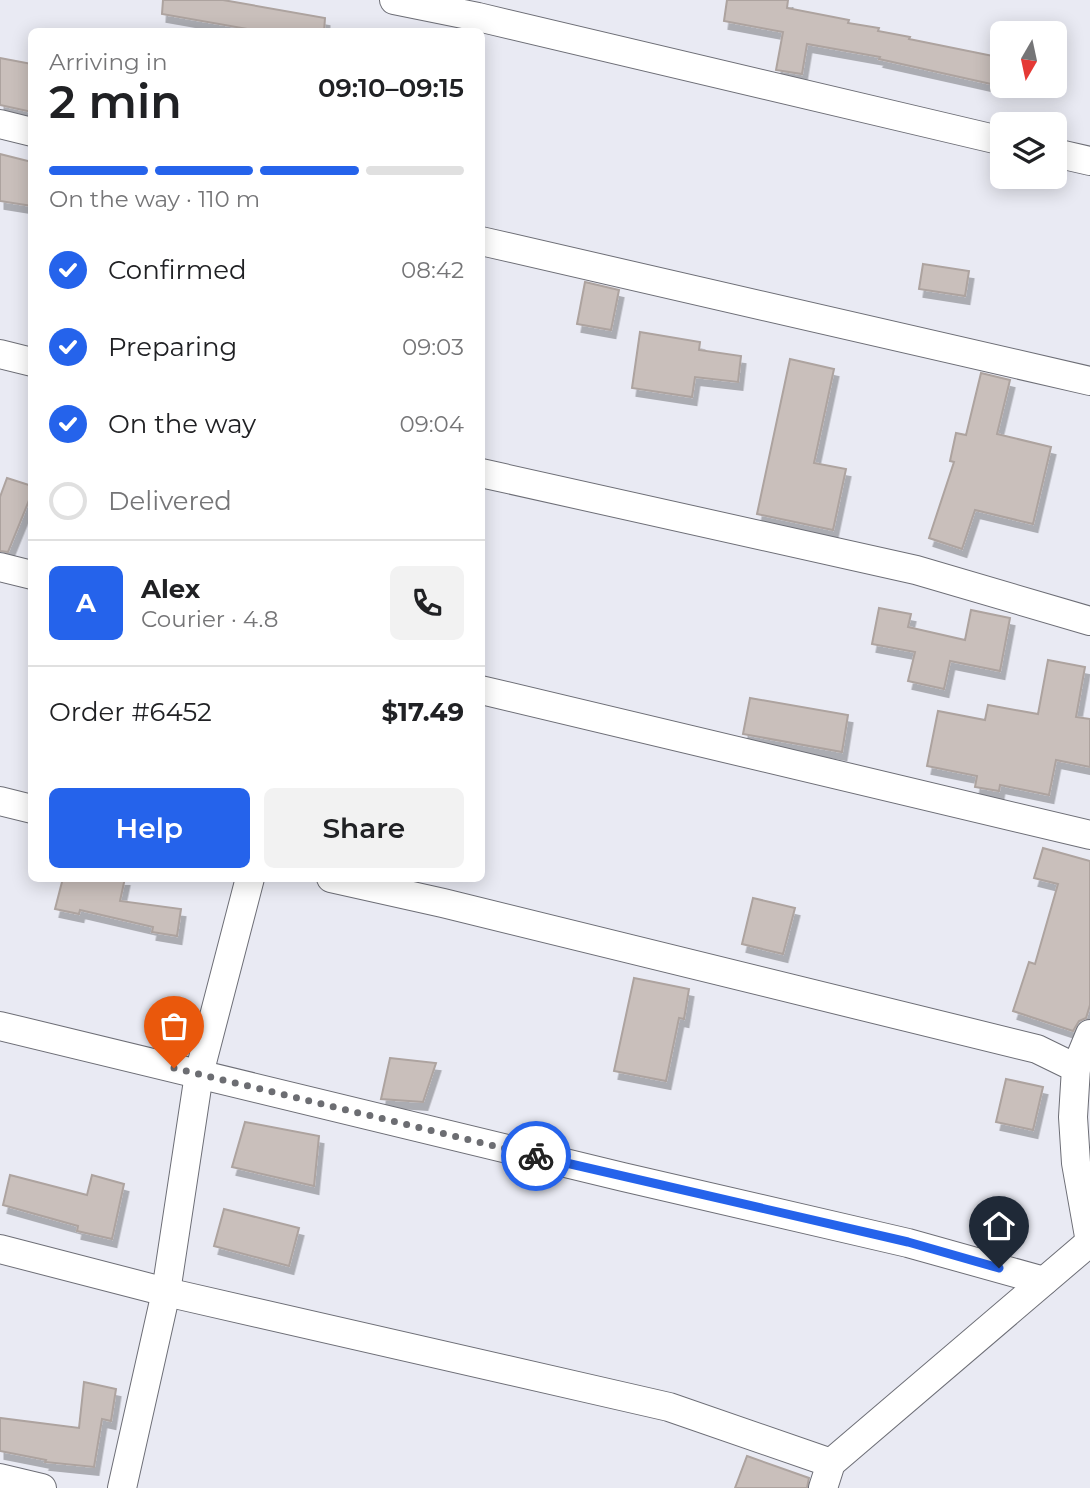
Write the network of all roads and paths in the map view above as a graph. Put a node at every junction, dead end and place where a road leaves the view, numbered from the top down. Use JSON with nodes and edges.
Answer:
{"nodes":[{"id":1,"x":394,"y":0,"type":"edge"},
{"id":2,"x":478,"y":16,"type":"edge"},
{"id":3,"x":0,"y":124,"type":"edge"},
{"id":4,"x":28,"y":131,"type":"edge"},
{"id":5,"x":990,"y":138,"type":"edge"},
{"id":6,"x":1067,"y":156,"type":"edge"},
{"id":7,"x":1090,"y":161,"type":"edge"},
{"id":8,"x":485,"y":242,"type":"edge"},
{"id":9,"x":0,"y":354,"type":"edge"},
{"id":10,"x":28,"y":361,"type":"edge"},
{"id":11,"x":1090,"y":381,"type":"edge"},
{"id":12,"x":485,"y":474,"type":"edge"},
{"id":13,"x":0,"y":567,"type":"edge"},
{"id":14,"x":28,"y":574,"type":"edge"},
{"id":15,"x":1090,"y":621,"type":"edge"},
{"id":16,"x":485,"y":691,"type":"edge"},
{"id":17,"x":0,"y":801,"type":"edge"},
{"id":18,"x":28,"y":808,"type":"edge"},
{"id":19,"x":1090,"y":835,"type":"edge"},
{"id":20,"x":249,"y":882,"type":"edge"},
{"id":21,"x":349,"y":882,"type":"edge"},
{"id":22,"x":0,"y":1026,"type":"edge"},
{"id":23,"x":1090,"y":1034,"type":"edge"},
{"id":24,"x":1076,"y":1068,"type":"junction"},
{"id":25,"x":199,"y":1074,"type":"junction"},
{"id":26,"x":1090,"y":1242,"type":"edge"},
{"id":27,"x":0,"y":1249,"type":"edge"},
{"id":28,"x":1044,"y":1281,"type":"junction"},
{"id":29,"x":166,"y":1292,"type":"junction"},
{"id":30,"x":827,"y":1475,"type":"edge"},
{"id":31,"x":0,"y":1478,"type":"edge"},
{"id":32,"x":42,"y":1488,"type":"edge"},
{"id":33,"x":122,"y":1488,"type":"edge"}],
"edges":[{"from":1,"to":2,"type":"street"},
{"from":2,"to":5,"type":"street"},
{"from":3,"to":4,"type":"street"},
{"from":6,"to":7,"type":"street"},
{"from":8,"to":11,"type":"street"},
{"from":9,"to":10,"type":"street"},
{"from":12,"to":15,"type":"street"},
{"from":13,"to":14,"type":"street"},
{"from":16,"to":19,"type":"street"},
{"from":17,"to":18,"type":"street"},
{"from":20,"to":25,"type":"street"},
{"from":21,"to":24,"type":"street"},
{"from":22,"to":25,"type":"street"},
{"from":23,"to":24,"type":"street"},
{"from":24,"to":26,"type":"street"},
{"from":25,"to":28,"type":"street"},
{"from":25,"to":29,"type":"street"},
{"from":26,"to":28,"type":"street"},
{"from":27,"to":29,"type":"street"},
{"from":28,"to":30,"type":"street"},
{"from":29,"to":30,"type":"street"},
{"from":29,"to":33,"type":"street"},
{"from":31,"to":32,"type":"street"}]}
